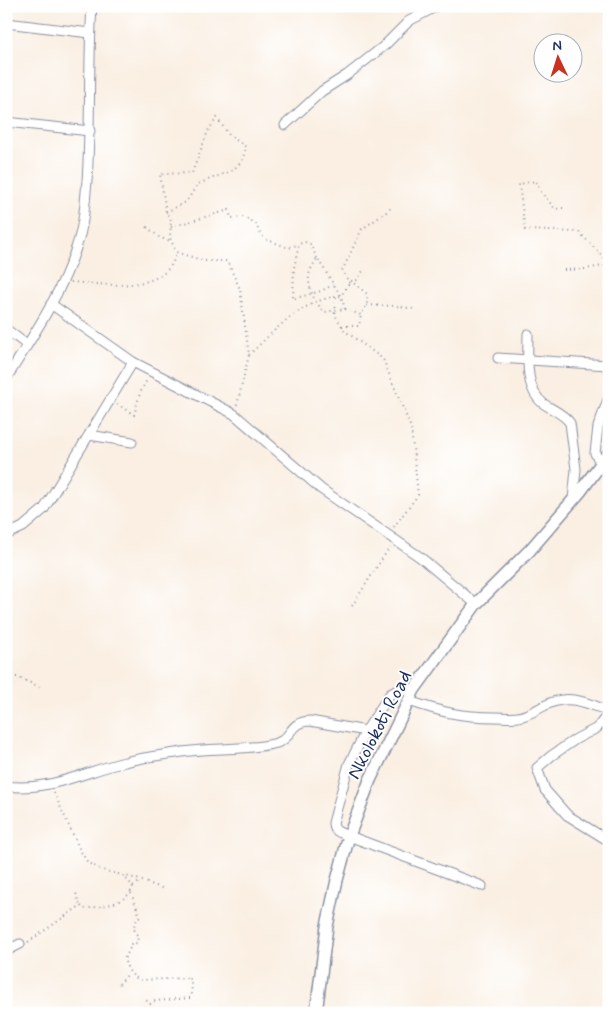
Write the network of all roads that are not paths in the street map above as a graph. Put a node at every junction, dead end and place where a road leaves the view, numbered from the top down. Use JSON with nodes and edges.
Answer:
{"nodes":[{"id":1,"x":92,"y":6,"type":"edge"},
{"id":2,"x":437,"y":6,"type":"edge"},
{"id":3,"x":6,"y":23,"type":"edge"},
{"id":4,"x":90,"y":33,"type":"junction"},
{"id":5,"x":6,"y":122,"type":"edge"},
{"id":6,"x":285,"y":125,"type":"dead end"},
{"id":7,"x":90,"y":131,"type":"junction"},
{"id":8,"x":51,"y":304,"type":"junction"},
{"id":9,"x":6,"y":329,"type":"edge"},
{"id":10,"x":528,"y":334,"type":"dead end"},
{"id":11,"x":27,"y":346,"type":"junction"},
{"id":12,"x":498,"y":358,"type":"dead end"},
{"id":13,"x":528,"y":360,"type":"junction"},
{"id":14,"x":133,"y":362,"type":"junction"},
{"id":15,"x":609,"y":371,"type":"edge"},
{"id":16,"x":6,"y":379,"type":"edge"},
{"id":17,"x":609,"y":397,"type":"edge"},
{"id":18,"x":89,"y":435,"type":"junction"},
{"id":19,"x":132,"y":442,"type":"dead end"},
{"id":20,"x":609,"y":453,"type":"edge"},
{"id":21,"x":600,"y":464,"type":"junction"},
{"id":22,"x":573,"y":500,"type":"junction"},
{"id":23,"x":6,"y":535,"type":"edge"},
{"id":24,"x":476,"y":604,"type":"junction"},
{"id":25,"x":414,"y":690,"type":"junction"},
{"id":26,"x":409,"y":701,"type":"junction"},
{"id":27,"x":609,"y":712,"type":"edge"},
{"id":28,"x":366,"y":731,"type":"junction"},
{"id":29,"x":6,"y":786,"type":"edge"},
{"id":30,"x":349,"y":836,"type":"junction"},
{"id":31,"x":609,"y":841,"type":"edge"},
{"id":32,"x":482,"y":886,"type":"dead end"},
{"id":33,"x":20,"y":944,"type":"road end"},
{"id":34,"x":6,"y":951,"type":"edge"},
{"id":35,"x":316,"y":1013,"type":"edge"}],
"edges":[{"from":1,"to":4,"type":"street"},
{"from":2,"to":6,"type":"street"},
{"from":3,"to":4,"type":"street"},
{"from":4,"to":7,"type":"street"},
{"from":5,"to":7,"type":"street"},
{"from":7,"to":8,"type":"street"},
{"from":8,"to":11,"type":"street"},
{"from":8,"to":14,"type":"street"},
{"from":9,"to":11,"type":"street"},
{"from":10,"to":13,"type":"street"},
{"from":11,"to":16,"type":"street"},
{"from":12,"to":13,"type":"street"},
{"from":13,"to":15,"type":"street"},
{"from":13,"to":22,"type":"street"},
{"from":14,"to":18,"type":"street"},
{"from":14,"to":24,"type":"street"},
{"from":17,"to":21,"type":"street"},
{"from":18,"to":19,"type":"street"},
{"from":18,"to":23,"type":"street"},
{"from":20,"to":21,"type":"main road","name":"Nkolokoti Road"},
{"from":21,"to":22,"type":"main road","name":"Nkolokoti Road"},
{"from":22,"to":24,"type":"main road","name":"Nkolokoti Road"},
{"from":24,"to":25,"type":"main road","name":"Nkolokoti Road"},
{"from":25,"to":26,"type":"main road","name":"Nkolokoti Road"},
{"from":25,"to":28,"type":"street"},
{"from":26,"to":27,"type":"street"},
{"from":26,"to":30,"type":"main road","name":"Nkolokoti Road"},
{"from":27,"to":31,"type":"street"},
{"from":28,"to":29,"type":"street"},
{"from":28,"to":30,"type":"street"},
{"from":30,"to":32,"type":"street"},
{"from":30,"to":35,"type":"main road","name":"Nkolokoti Road"},
{"from":33,"to":34,"type":"street"}]}
